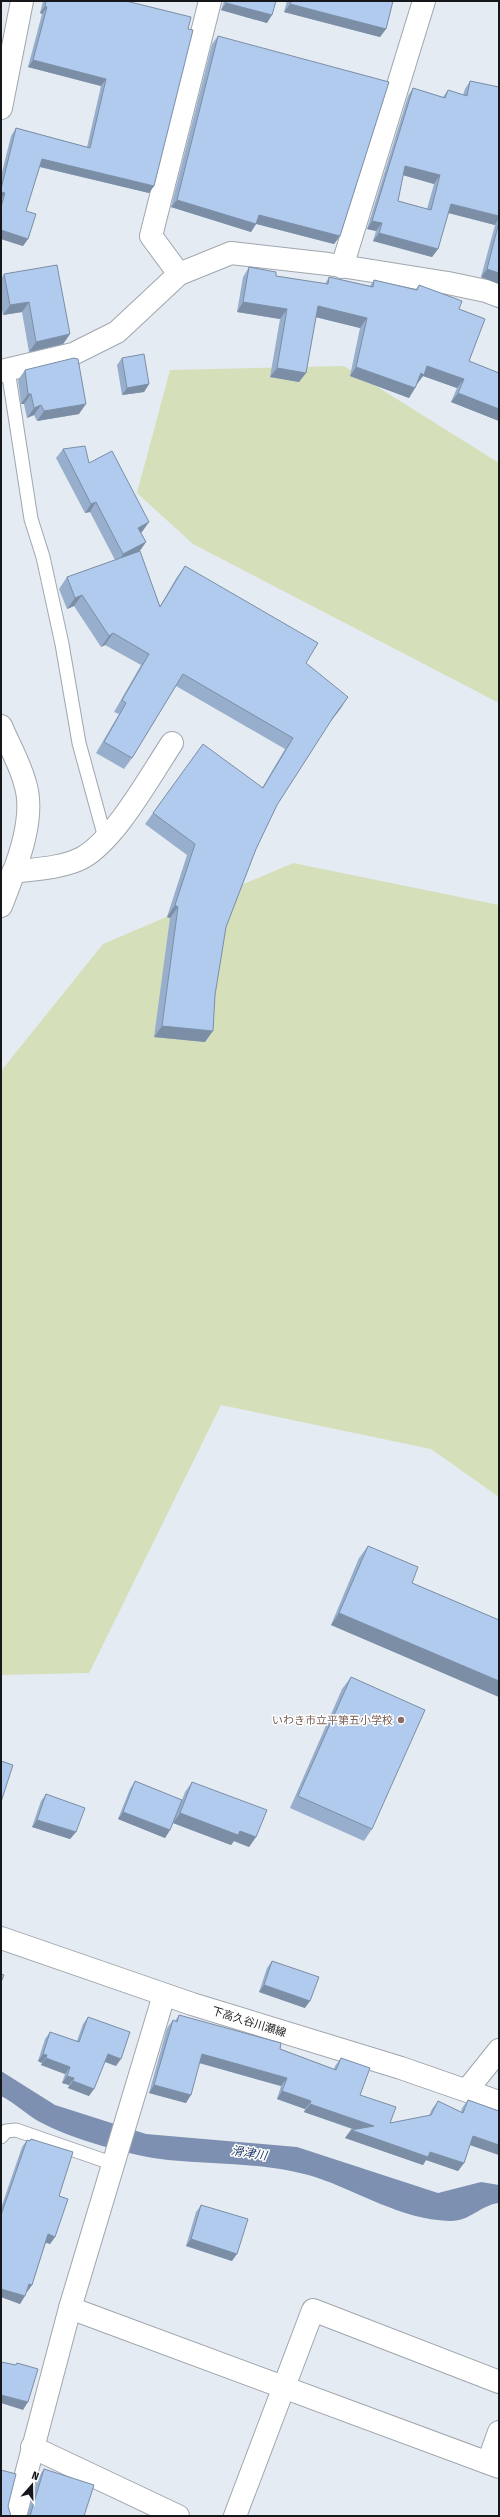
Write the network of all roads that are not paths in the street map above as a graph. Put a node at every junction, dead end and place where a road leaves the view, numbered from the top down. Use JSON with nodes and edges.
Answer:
{"nodes":[{"id":1,"x":22,"y":1,"type":"edge"},
{"id":2,"x":210,"y":1,"type":"edge"},
{"id":3,"x":424,"y":1,"type":"edge"},
{"id":4,"x":1,"y":108,"type":"edge"},
{"id":5,"x":342,"y":267,"type":"junction"},
{"id":6,"x":179,"y":274,"type":"junction"},
{"id":7,"x":499,"y":296,"type":"edge"},
{"id":8,"x":4,"y":370,"type":"edge"},
{"id":9,"x":1,"y":726,"type":"edge"},
{"id":10,"x":172,"y":743,"type":"dead end"},
{"id":11,"x":105,"y":838,"type":"junction"},
{"id":12,"x":13,"y":872,"type":"junction"},
{"id":13,"x":1,"y":906,"type":"edge"},
{"id":14,"x":1,"y":1938,"type":"edge"},
{"id":15,"x":164,"y":1994,"type":"junction"},
{"id":16,"x":499,"y":2050,"type":"edge"},
{"id":17,"x":467,"y":2090,"type":"junction"},
{"id":18,"x":499,"y":2102,"type":"edge"},
{"id":19,"x":1,"y":2137,"type":"edge"},
{"id":20,"x":115,"y":2162,"type":"junction"},
{"id":21,"x":70,"y":2308,"type":"junction"},
{"id":22,"x":499,"y":2382,"type":"edge"},
{"id":23,"x":283,"y":2388,"type":"junction"},
{"id":24,"x":499,"y":2432,"type":"edge"},
{"id":25,"x":32,"y":2447,"type":"junction"},
{"id":26,"x":493,"y":2465,"type":"edge"},
{"id":27,"x":15,"y":2516,"type":"edge"},
{"id":28,"x":178,"y":2516,"type":"edge"},
{"id":29,"x":235,"y":2516,"type":"edge"}],
"edges":[{"from":1,"to":4,"type":"street"},
{"from":2,"to":6,"type":"street"},
{"from":3,"to":5,"type":"street"},
{"from":5,"to":6,"type":"street"},
{"from":5,"to":7,"type":"street"},
{"from":6,"to":8,"type":"street"},
{"from":8,"to":11,"type":"lane"},
{"from":9,"to":12,"type":"street"},
{"from":10,"to":11,"type":"street"},
{"from":11,"to":12,"type":"street"},
{"from":12,"to":13,"type":"street"},
{"from":14,"to":15,"type":"street","name":"下高久谷川瀬線"},
{"from":15,"to":17,"type":"street","name":"下高久谷川瀬線"},
{"from":15,"to":20,"type":"street"},
{"from":16,"to":17,"type":"street"},
{"from":17,"to":18,"type":"street","name":"下高久谷川瀬線"},
{"from":19,"to":20,"type":"lane"},
{"from":20,"to":21,"type":"street"},
{"from":21,"to":23,"type":"street"},
{"from":21,"to":25,"type":"street"},
{"from":22,"to":23,"type":"street"},
{"from":23,"to":26,"type":"street"},
{"from":23,"to":29,"type":"street"},
{"from":24,"to":26,"type":"street"},
{"from":25,"to":27,"type":"street"},
{"from":25,"to":28,"type":"street"}]}
